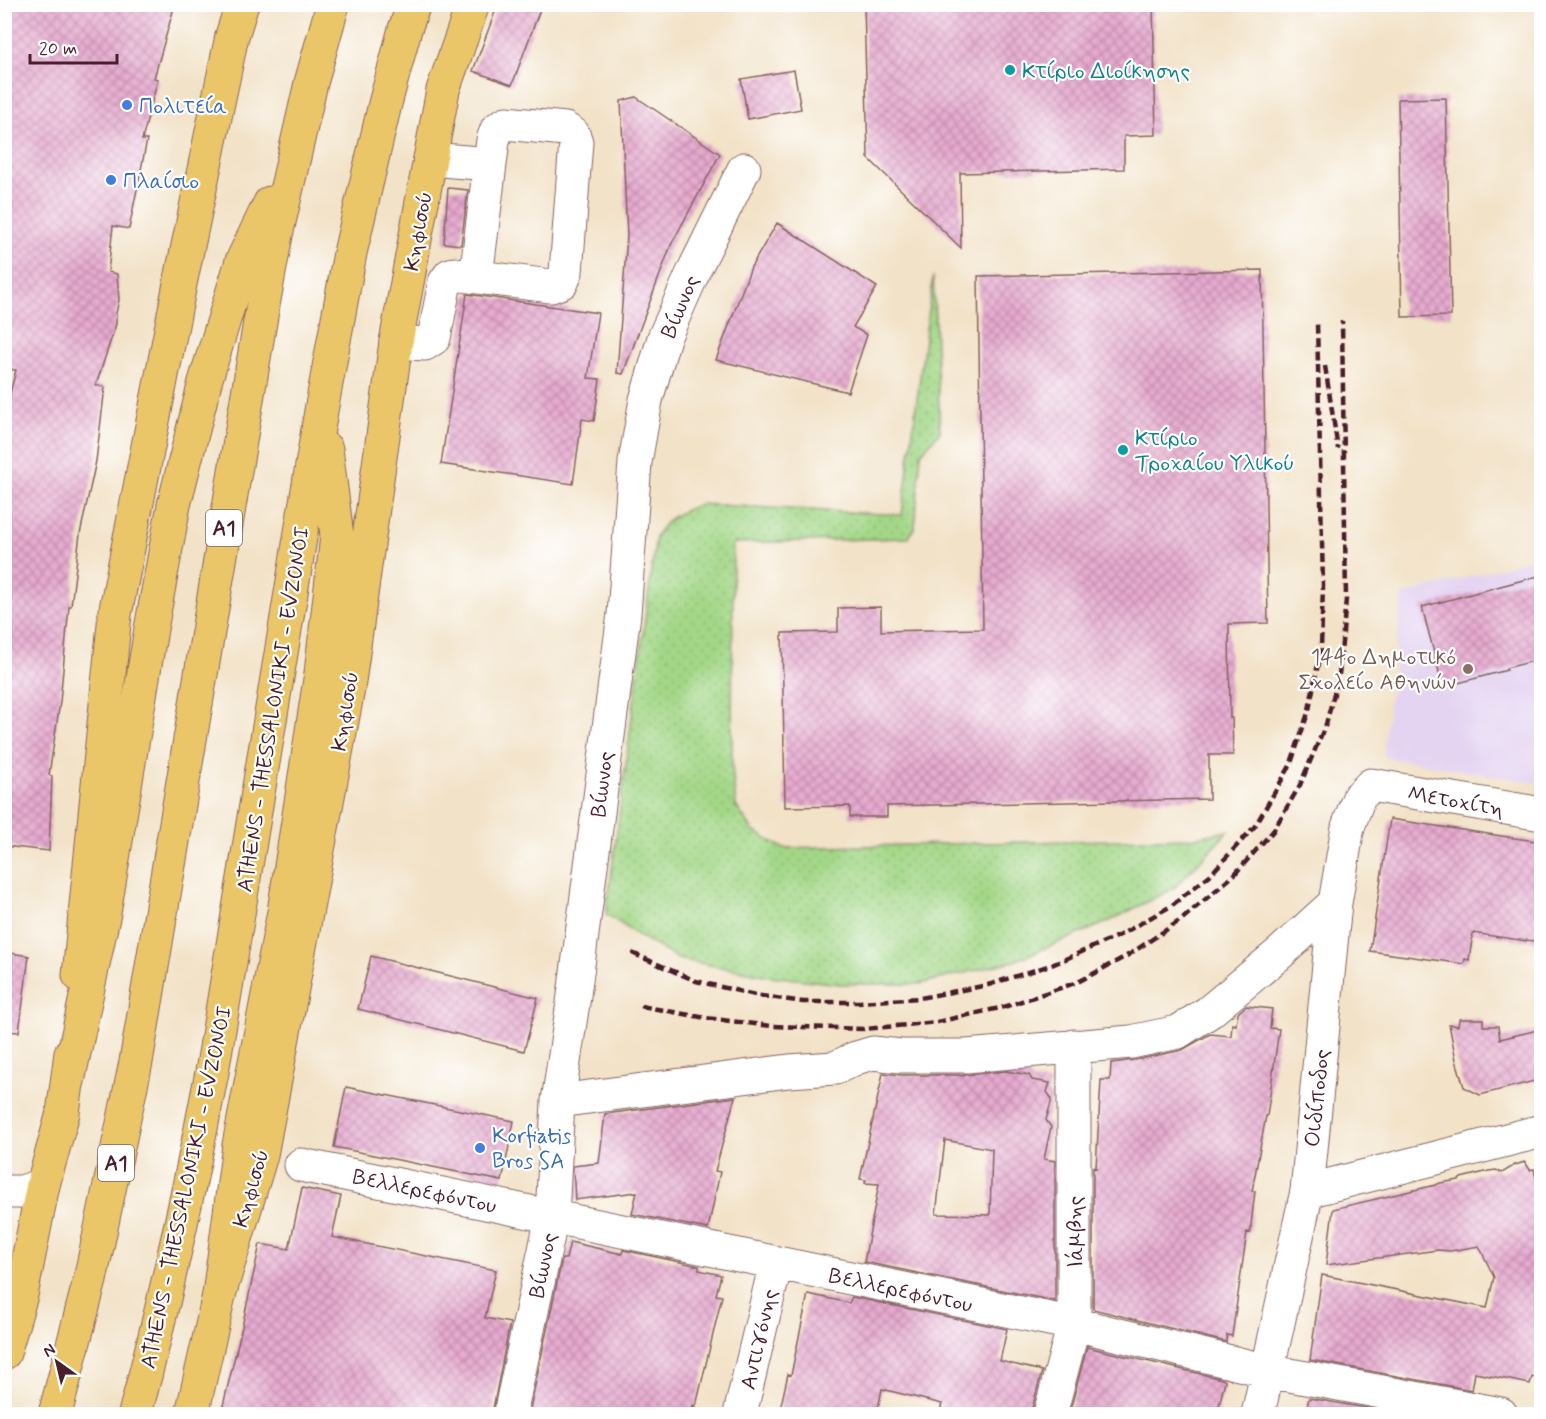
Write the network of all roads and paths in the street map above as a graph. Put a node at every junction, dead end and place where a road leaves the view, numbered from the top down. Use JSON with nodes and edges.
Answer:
{"nodes":[{"id":1,"x":242,"y":4,"type":"edge"},
{"id":2,"x":333,"y":4,"type":"edge"},
{"id":3,"x":414,"y":4,"type":"edge"},
{"id":4,"x":473,"y":4,"type":"edge"},
{"id":5,"x":296,"y":150,"type":"junction"},
{"id":6,"x":430,"y":159,"type":"junction"},
{"id":7,"x":490,"y":164,"type":"junction"},
{"id":8,"x":744,"y":169,"type":"dead end"},
{"id":9,"x":476,"y":277,"type":"junction"},
{"id":10,"x":396,"y":342,"type":"junction"},
{"id":11,"x":321,"y":411,"type":"junction"},
{"id":12,"x":1371,"y":785,"type":"joint"},
{"id":13,"x":1542,"y":814,"type":"edge"},
{"id":14,"x":1335,"y":903,"type":"junction"},
{"id":15,"x":1074,"y":1046,"type":"junction"},
{"id":16,"x":68,"y":1081,"type":"junction"},
{"id":17,"x":558,"y":1101,"type":"junction"},
{"id":18,"x":1542,"y":1131,"type":"edge"},
{"id":19,"x":301,"y":1165,"type":"dead end"},
{"id":20,"x":44,"y":1185,"type":"junction"},
{"id":21,"x":1307,"y":1191,"type":"junction"},
{"id":22,"x":4,"y":1192,"type":"edge"},
{"id":23,"x":552,"y":1216,"type":"junction"},
{"id":24,"x":776,"y":1263,"type":"junction"},
{"id":25,"x":13,"y":1284,"type":"edge"},
{"id":26,"x":219,"y":1295,"type":"junction"},
{"id":27,"x":1074,"y":1324,"type":"junction"},
{"id":28,"x":4,"y":1353,"type":"edge"},
{"id":29,"x":1268,"y":1371,"type":"junction"},
{"id":30,"x":55,"y":1414,"type":"edge"},
{"id":31,"x":135,"y":1414,"type":"edge"},
{"id":32,"x":192,"y":1414,"type":"edge"},
{"id":33,"x":510,"y":1414,"type":"edge"},
{"id":34,"x":740,"y":1414,"type":"edge"},
{"id":35,"x":1050,"y":1414,"type":"edge"},
{"id":36,"x":1258,"y":1414,"type":"edge"},
{"id":37,"x":1501,"y":1414,"type":"edge"}],
"edges":[{"from":1,"to":16,"type":"main road"},
{"from":2,"to":5,"type":"main road","number":"Α1"},
{"from":3,"to":11,"type":"main road","name":"ATHENS - THESSALONIKI - EVZONOI"},
{"from":4,"to":6,"type":"main road","name":"Κηφισού"},
{"from":5,"to":16,"type":"main road"},
{"from":5,"to":30,"type":"main road","number":"Α1"},
{"from":6,"to":7,"type":"street"},
{"from":6,"to":10,"type":"main road","name":"Κηφισού"},
{"from":7,"to":9,"type":"street"},
{"from":7,"to":9,"type":"street"},
{"from":8,"to":17,"type":"street","name":"Βίωνος"},
{"from":9,"to":10,"type":"street"},
{"from":10,"to":26,"type":"main road","name":"Κηφισού"},
{"from":11,"to":26,"type":"main road"},
{"from":11,"to":31,"type":"main road","name":"ATHENS - THESSALONIKI - EVZONOI"},
{"from":12,"to":13,"type":"street","name":"Μετοχίτη"},
{"from":12,"to":14,"type":"street","name":"Οιδίποδος"},
{"from":14,"to":15,"type":"street"},
{"from":14,"to":21,"type":"street","name":"Οιδίποδος"},
{"from":15,"to":17,"type":"street"},
{"from":15,"to":27,"type":"street","name":"Ιάμβης"},
{"from":16,"to":20,"type":"main road"},
{"from":17,"to":23,"type":"street","name":"Βίωνος"},
{"from":18,"to":21,"type":"street"},
{"from":19,"to":23,"type":"street","name":"Βελλερεφόντου"},
{"from":20,"to":22,"type":"street"},
{"from":20,"to":25,"type":"main road"},
{"from":21,"to":29,"type":"street","name":"Οιδίποδος"},
{"from":23,"to":24,"type":"street","name":"Βελλερεφόντου"},
{"from":23,"to":33,"type":"street","name":"Βίωνος"},
{"from":24,"to":27,"type":"street","name":"Βελλερεφόντου"},
{"from":24,"to":34,"type":"street","name":"Αντιγόνης"},
{"from":25,"to":28,"type":"main road"},
{"from":26,"to":32,"type":"main road","name":"Κηφισού"},
{"from":27,"to":29,"type":"street","name":"Βελλερεφόντου"},
{"from":27,"to":35,"type":"street","name":"Ιάμβης"},
{"from":29,"to":36,"type":"street","name":"Οιδίποδος"},
{"from":29,"to":37,"type":"street","name":"Βελλερεφόντου"}]}
